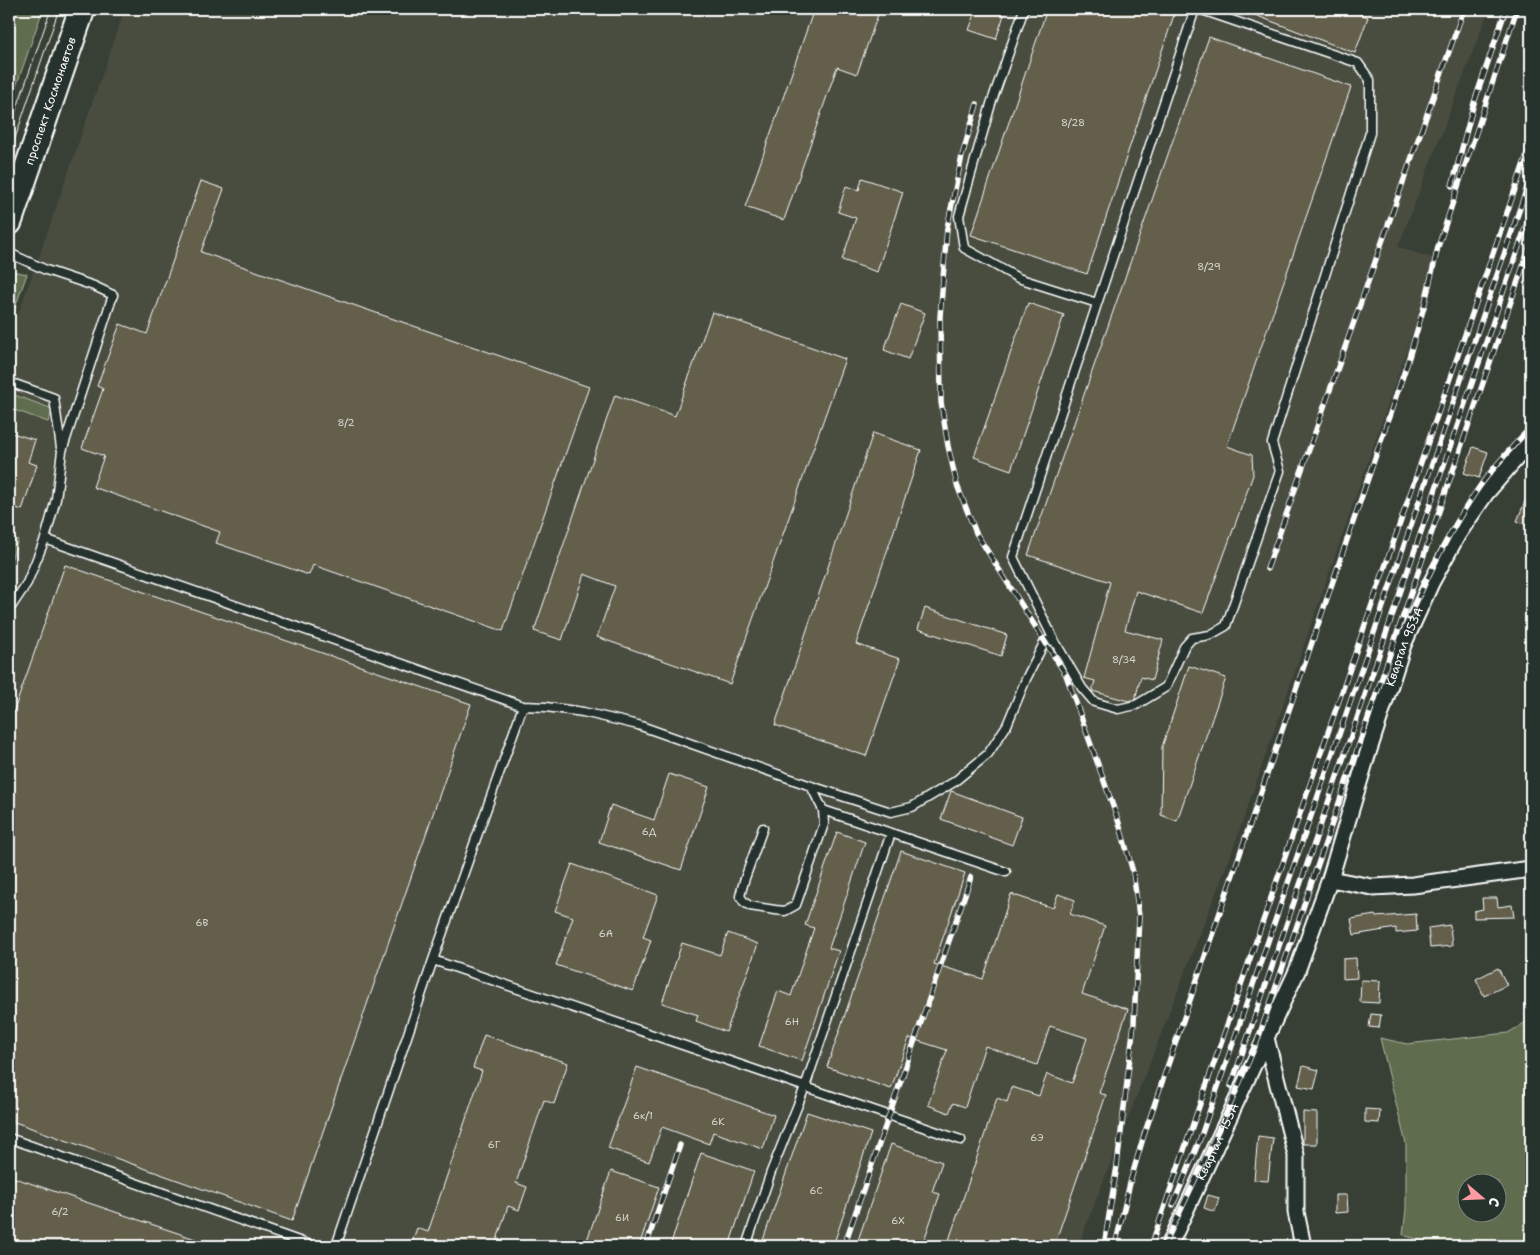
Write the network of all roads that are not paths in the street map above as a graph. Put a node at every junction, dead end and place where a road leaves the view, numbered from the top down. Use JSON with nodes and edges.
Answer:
{"nodes":[{"id":1,"x":82,"y":9,"type":"edge"},
{"id":2,"x":1024,"y":9,"type":"edge"},
{"id":3,"x":1197,"y":9,"type":"edge"},
{"id":4,"x":9,"y":222,"type":"edge"},
{"id":5,"x":9,"y":253,"type":"edge"},
{"id":6,"x":1097,"y":303,"type":"junction"},
{"id":7,"x":9,"y":382,"type":"edge"},
{"id":8,"x":1528,"y":449,"type":"edge"},
{"id":9,"x":62,"y":451,"type":"junction"},
{"id":10,"x":45,"y":539,"type":"junction"},
{"id":11,"x":9,"y":610,"type":"edge"},
{"id":12,"x":1054,"y":640,"type":"junction"},
{"id":13,"x":522,"y":706,"type":"junction"},
{"id":14,"x":811,"y":786,"type":"junction"},
{"id":15,"x":823,"y":810,"type":"junction"},
{"id":16,"x":763,"y":828,"type":"dead end"},
{"id":17,"x":891,"y":833,"type":"junction"},
{"id":18,"x":1531,"y":869,"type":"edge"},
{"id":19,"x":1006,"y":872,"type":"dead end"},
{"id":20,"x":1330,"y":879,"type":"junction"},
{"id":21,"x":433,"y":960,"type":"junction"},
{"id":22,"x":1266,"y":1038,"type":"junction"},
{"id":23,"x":805,"y":1087,"type":"junction"},
{"id":24,"x":9,"y":1138,"type":"edge"},
{"id":25,"x":961,"y":1140,"type":"dead end"},
{"id":26,"x":313,"y":1246,"type":"edge"},
{"id":27,"x":336,"y":1246,"type":"edge"},
{"id":28,"x":746,"y":1246,"type":"edge"},
{"id":29,"x":1169,"y":1246,"type":"edge"},
{"id":30,"x":1303,"y":1246,"type":"edge"}],
"edges":[{"from":1,"to":4,"type":"main road","name":"проспект Космонавтов"},
{"from":2,"to":6,"type":"lane"},
{"from":3,"to":6,"type":"lane"},
{"from":3,"to":12,"type":"lane"},
{"from":5,"to":9,"type":"lane"},
{"from":6,"to":12,"type":"lane"},
{"from":7,"to":9,"type":"lane"},
{"from":8,"to":20,"type":"street","name":"Квартал 953А"},
{"from":9,"to":10,"type":"lane"},
{"from":10,"to":11,"type":"lane"},
{"from":10,"to":13,"type":"lane"},
{"from":12,"to":14,"type":"lane"},
{"from":13,"to":14,"type":"lane"},
{"from":13,"to":21,"type":"lane"},
{"from":14,"to":15,"type":"lane"},
{"from":15,"to":16,"type":"lane"},
{"from":15,"to":17,"type":"lane"},
{"from":17,"to":19,"type":"lane"},
{"from":17,"to":23,"type":"lane"},
{"from":18,"to":20,"type":"street"},
{"from":20,"to":22,"type":"street","name":"Квартал 953А"},
{"from":21,"to":23,"type":"lane"},
{"from":21,"to":27,"type":"lane"},
{"from":22,"to":29,"type":"street","name":"Квартал 953А"},
{"from":22,"to":30,"type":"street"},
{"from":23,"to":25,"type":"lane"},
{"from":23,"to":28,"type":"lane"},
{"from":24,"to":26,"type":"lane"}]}
